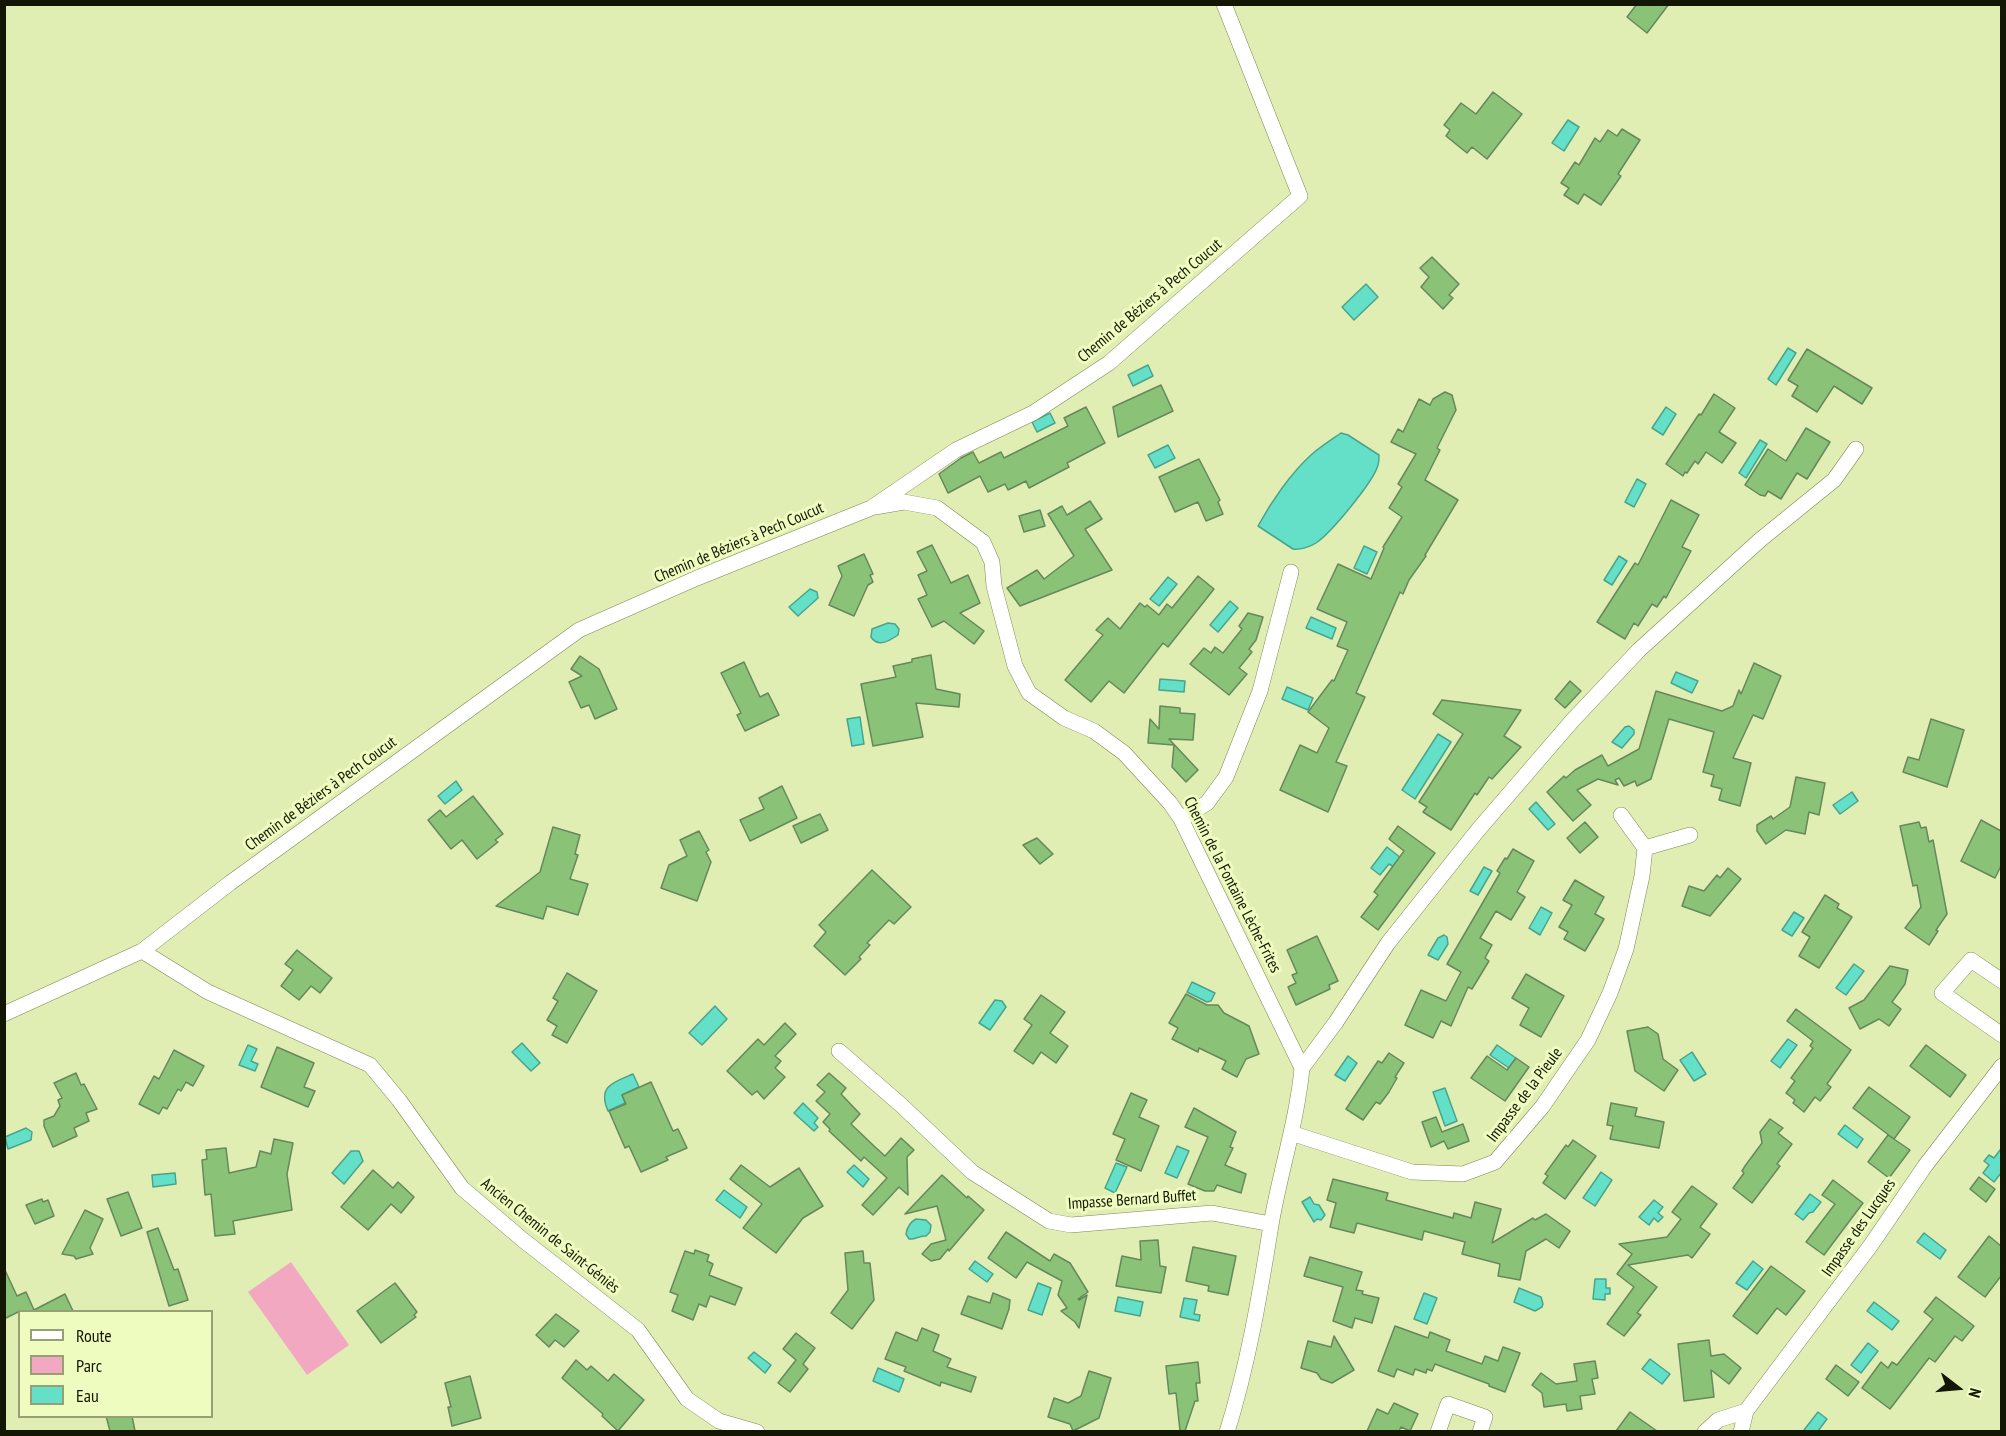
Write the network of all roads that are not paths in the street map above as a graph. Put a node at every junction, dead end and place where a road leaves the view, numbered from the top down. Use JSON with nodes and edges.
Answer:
{"nodes":[{"id":1,"x":1224,"y":4,"type":"edge"},
{"id":2,"x":1856,"y":450,"type":"dead end"},
{"id":3,"x":871,"y":508,"type":"junction"},
{"id":4,"x":1291,"y":572,"type":"dead end"},
{"id":5,"x":1621,"y":815,"type":"dead end"},
{"id":6,"x":1181,"y":819,"type":"junction"},
{"id":7,"x":1690,"y":835,"type":"dead end"},
{"id":8,"x":1645,"y":848,"type":"junction"},
{"id":9,"x":142,"y":951,"type":"junction"},
{"id":10,"x":2001,"y":981,"type":"edge"},
{"id":11,"x":4,"y":1014,"type":"edge"},
{"id":12,"x":2001,"y":1035,"type":"edge"},
{"id":13,"x":839,"y":1051,"type":"dead end"},
{"id":14,"x":2001,"y":1066,"type":"edge"},
{"id":15,"x":1302,"y":1068,"type":"junction"},
{"id":16,"x":1291,"y":1133,"type":"junction"},
{"id":17,"x":1271,"y":1224,"type":"junction"},
{"id":18,"x":1746,"y":1411,"type":"junction"},
{"id":19,"x":757,"y":1431,"type":"edge"},
{"id":20,"x":1227,"y":1431,"type":"edge"},
{"id":21,"x":1438,"y":1431,"type":"edge"},
{"id":22,"x":1480,"y":1431,"type":"edge"},
{"id":23,"x":1705,"y":1431,"type":"edge"},
{"id":24,"x":1741,"y":1431,"type":"edge"}],
"edges":[{"from":1,"to":3,"type":"street","name":"Chemin de Béziers à Pech Coucut"},
{"from":2,"to":15,"type":"street"},
{"from":3,"to":6,"type":"street","name":"Chemin de la Fontaine Lèche-Frites"},
{"from":3,"to":9,"type":"street","name":"Chemin de Béziers à Pech Coucut"},
{"from":4,"to":6,"type":"street"},
{"from":5,"to":8,"type":"street"},
{"from":6,"to":15,"type":"street","name":"Chemin de la Fontaine Lèche-Frites"},
{"from":7,"to":8,"type":"street"},
{"from":8,"to":16,"type":"street","name":"Impasse de la Pieule"},
{"from":9,"to":11,"type":"street","name":"Chemin de Béziers à Pech Coucut"},
{"from":9,"to":19,"type":"street","name":"Ancien Chemin de Saint-Géniès"},
{"from":10,"to":12,"type":"street"},
{"from":13,"to":17,"type":"street","name":"Impasse Bernard Buffet"},
{"from":14,"to":18,"type":"street","name":"Impasse des Lucques"},
{"from":15,"to":16,"type":"street"},
{"from":16,"to":17,"type":"street"},
{"from":17,"to":20,"type":"street"},
{"from":18,"to":23,"type":"street"},
{"from":18,"to":24,"type":"street","name":"Impasse des Lucques"},
{"from":21,"to":22,"type":"street"}]}
